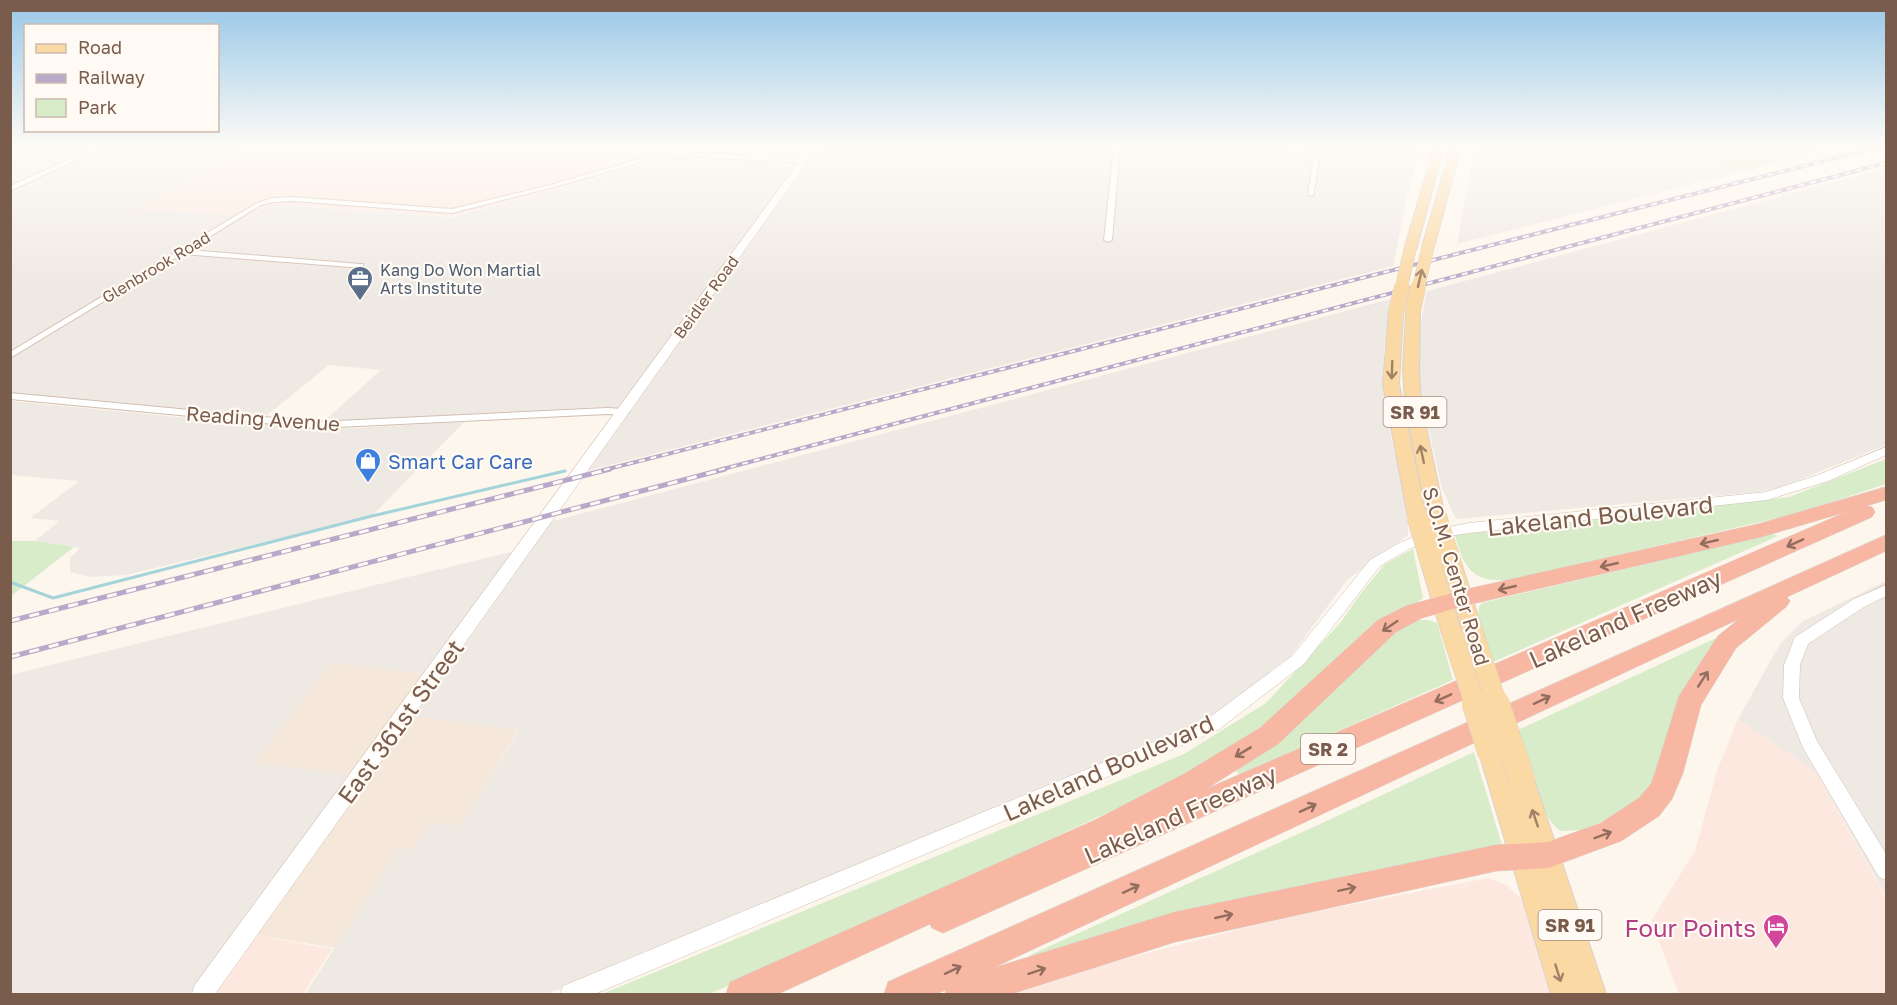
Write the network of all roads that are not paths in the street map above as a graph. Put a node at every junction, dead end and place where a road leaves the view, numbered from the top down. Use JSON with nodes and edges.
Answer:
{"nodes":[{"id":1,"x":520,"y":194,"type":"edge"},
{"id":2,"x":780,"y":194,"type":"edge"},
{"id":3,"x":1112,"y":194,"type":"edge"},
{"id":4,"x":1426,"y":194,"type":"edge"},
{"id":5,"x":1443,"y":194,"type":"edge"},
{"id":6,"x":1108,"y":240,"type":"dead end"},
{"id":7,"x":180,"y":252,"type":"junction"},
{"id":8,"x":360,"y":266,"type":"dead end"},
{"id":9,"x":1404,"y":311,"type":"junction"},
{"id":10,"x":10,"y":356,"type":"edge"},
{"id":11,"x":10,"y":396,"type":"edge"},
{"id":12,"x":624,"y":412,"type":"junction"},
{"id":13,"x":598,"y":447,"type":"joint"},
{"id":14,"x":1887,"y":451,"type":"edge"},
{"id":15,"x":1887,"y":493,"type":"edge"},
{"id":16,"x":1887,"y":502,"type":"edge"},
{"id":17,"x":1887,"y":542,"type":"edge"},
{"id":18,"x":1805,"y":580,"type":"junction"},
{"id":19,"x":1887,"y":590,"type":"edge"},
{"id":20,"x":1453,"y":601,"type":"junction"},
{"id":21,"x":1536,"y":856,"type":"junction"},
{"id":22,"x":1887,"y":872,"type":"edge"},
{"id":23,"x":202,"y":994,"type":"edge"},
{"id":24,"x":571,"y":994,"type":"edge"},
{"id":25,"x":742,"y":994,"type":"edge"},
{"id":26,"x":770,"y":994,"type":"edge"},
{"id":27,"x":900,"y":994,"type":"edge"},
{"id":28,"x":961,"y":994,"type":"edge"},
{"id":29,"x":1565,"y":994,"type":"edge"},
{"id":30,"x":1592,"y":994,"type":"edge"}],
"edges":[{"from":1,"to":7,"type":"street","name":"Glenbrook Road"},
{"from":2,"to":12,"type":"street","name":"Beidler Road"},
{"from":3,"to":6,"type":"street"},
{"from":4,"to":9,"type":"main road","name":"S.O.M. Center Road","number":"SR 91","bridge":true},
{"from":9,"to":5,"type":"main road","name":"S.O.M. Center Road","number":"SR 91","one_way":true,"bridge":true},
{"from":7,"to":8,"type":"street"},
{"from":7,"to":10,"type":"street","name":"Glenbrook Road"},
{"from":9,"to":20,"type":"main road","name":"S.O.M. Center Road","number":"SR 91","bridge":true},
{"from":11,"to":12,"type":"street","name":"Reading Avenue"},
{"from":12,"to":13,"type":"street","name":"Beidler Road"},
{"from":13,"to":23,"type":"street","name":"East 361st Street"},
{"from":14,"to":24,"type":"street","name":"Lakeland Boulevard"},
{"from":15,"to":20,"type":"highway","one_way":true},
{"from":16,"to":26,"type":"highway","name":"Lakeland Freeway","number":"SR 2","one_way":true},
{"from":17,"to":18,"type":"highway","name":"Lakeland Freeway","number":"SR 2"},
{"from":21,"to":18,"type":"highway","one_way":true},
{"from":27,"to":18,"type":"highway","name":"Lakeland Freeway","number":"SR 2","one_way":true},
{"from":19,"to":22,"type":"street"},
{"from":20,"to":21,"type":"main road","name":"S.O.M. Center Road","number":"SR 91","bridge":true},
{"from":20,"to":25,"type":"highway","one_way":true},
{"from":28,"to":21,"type":"highway","one_way":true},
{"from":21,"to":29,"type":"main road","name":"S.O.M. Center Road","number":"SR 91","one_way":true},
{"from":21,"to":30,"type":"main road","name":"S.O.M. Center Road","number":"SR 91"}]}
